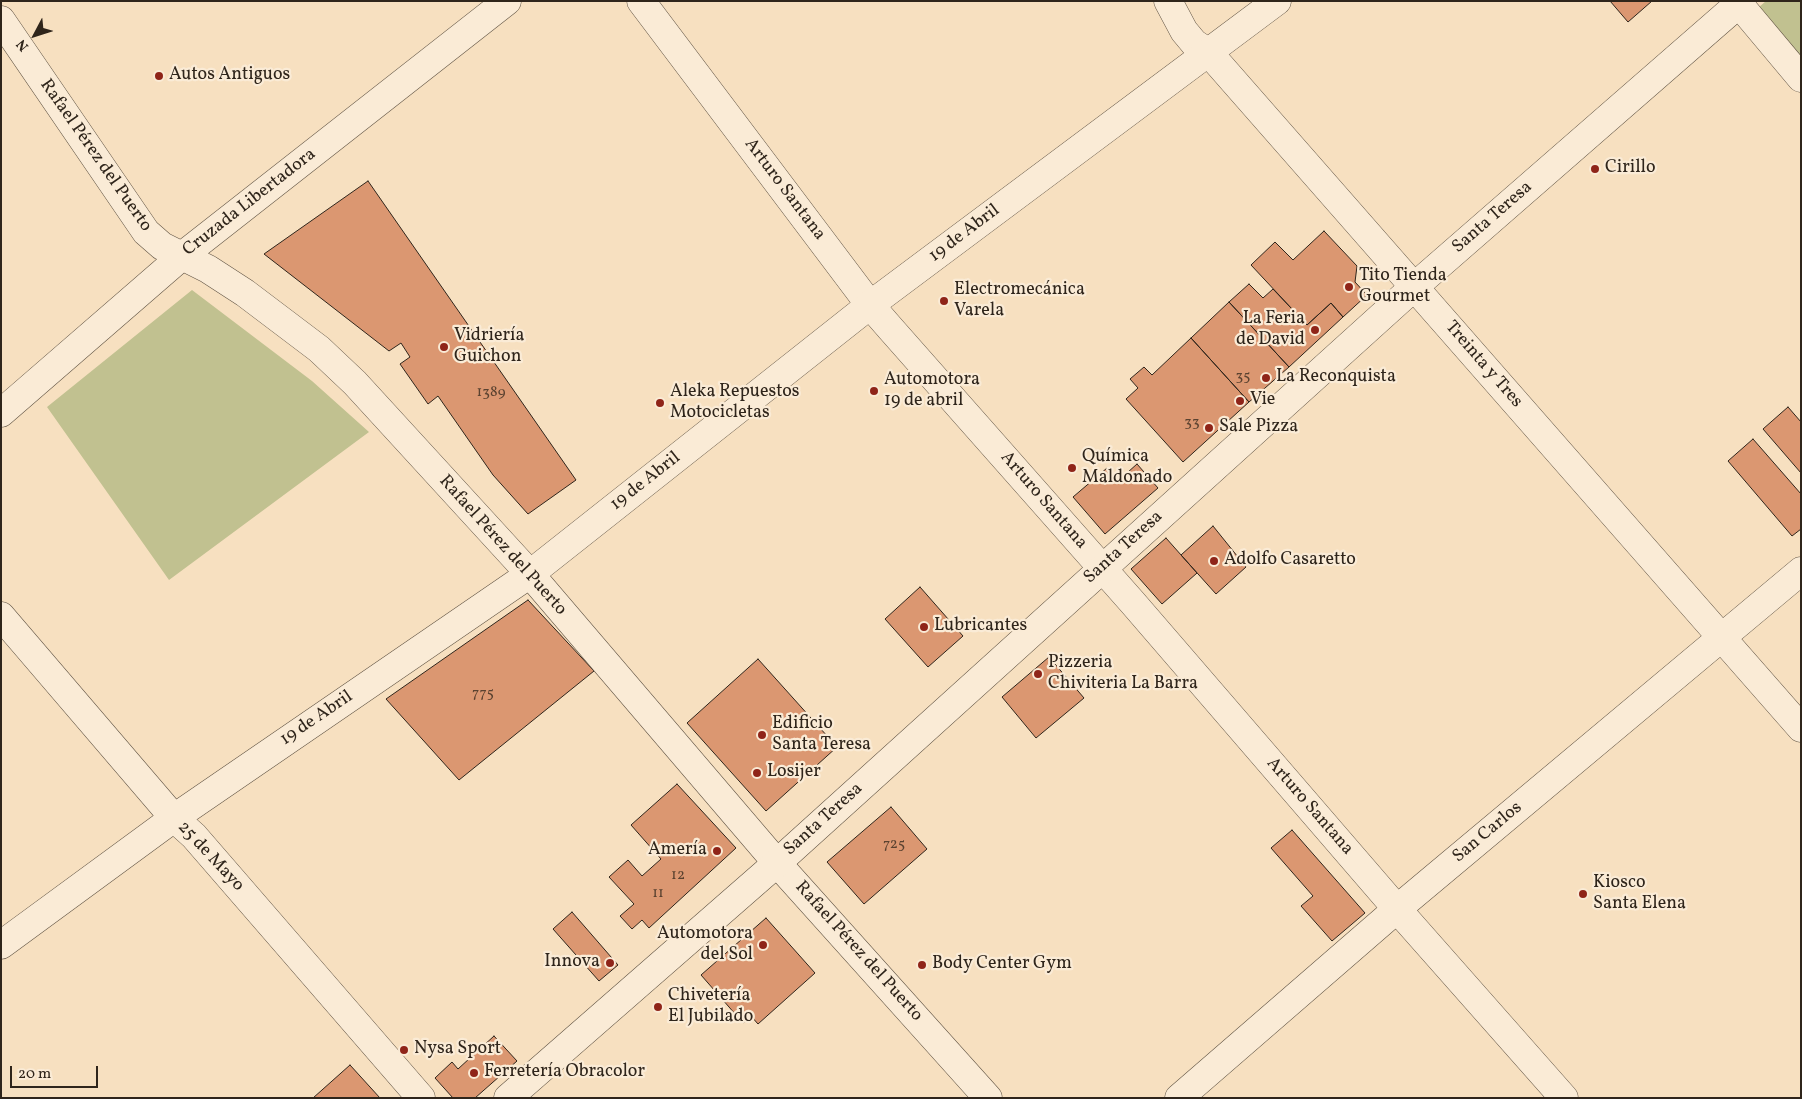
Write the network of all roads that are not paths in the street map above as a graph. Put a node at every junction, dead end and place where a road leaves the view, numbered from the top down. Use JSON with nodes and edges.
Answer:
{"nodes":[{"id":1,"x":507,"y":1,"type":"edge"},
{"id":2,"x":641,"y":1,"type":"edge"},
{"id":3,"x":1168,"y":1,"type":"edge"},
{"id":4,"x":1277,"y":1,"type":"edge"},
{"id":5,"x":1741,"y":3,"type":"edge"},
{"id":6,"x":1,"y":20,"type":"edge"},
{"id":7,"x":1209,"y":53,"type":"junction"},
{"id":8,"x":1801,"y":78,"type":"edge"},
{"id":9,"x":182,"y":256,"type":"junction"},
{"id":10,"x":1414,"y":287,"type":"junction"},
{"id":11,"x":870,"y":305,"type":"junction"},
{"id":12,"x":1,"y":413,"type":"edge"},
{"id":13,"x":1102,"y":568,"type":"junction"},
{"id":14,"x":1801,"y":571,"type":"edge"},
{"id":15,"x":530,"y":574,"type":"junction"},
{"id":16,"x":1,"y":616,"type":"edge"},
{"id":17,"x":1721,"y":638,"type":"junction"},
{"id":18,"x":1801,"y":728,"type":"edge"},
{"id":19,"x":174,"y":818,"type":"junction"},
{"id":20,"x":777,"y":863,"type":"junction"},
{"id":21,"x":1397,"y":909,"type":"junction"},
{"id":22,"x":1,"y":945,"type":"edge"},
{"id":23,"x":421,"y":1098,"type":"edge"},
{"id":24,"x":508,"y":1098,"type":"edge"},
{"id":25,"x":988,"y":1098,"type":"edge"},
{"id":26,"x":1179,"y":1098,"type":"edge"},
{"id":27,"x":1564,"y":1098,"type":"edge"}],
"edges":[{"from":1,"to":9,"type":"street","name":"Cruzada Libertadora"},
{"from":2,"to":11,"type":"street","name":"Arturo Santana"},
{"from":3,"to":7,"type":"street","name":"Treinta y Tres"},
{"from":4,"to":7,"type":"street","name":"19 de Abril"},
{"from":5,"to":8,"type":"street"},
{"from":5,"to":10,"type":"street","name":"Santa Teresa"},
{"from":6,"to":9,"type":"street","name":"Rafael Pérez del Puerto"},
{"from":7,"to":10,"type":"street","name":"Treinta y Tres"},
{"from":7,"to":11,"type":"street","name":"19 de Abril"},
{"from":9,"to":12,"type":"street","name":"Cruzada Libertadora"},
{"from":9,"to":15,"type":"street","name":"Rafael Pérez del Puerto"},
{"from":10,"to":13,"type":"street","name":"Santa Teresa"},
{"from":10,"to":17,"type":"street","name":"Treinta y Tres"},
{"from":11,"to":13,"type":"street","name":"Arturo Santana"},
{"from":11,"to":15,"type":"street","name":"19 de Abril"},
{"from":13,"to":20,"type":"street","name":"Santa Teresa"},
{"from":13,"to":21,"type":"street","name":"Arturo Santana"},
{"from":14,"to":17,"type":"street","name":"San Carlos"},
{"from":15,"to":19,"type":"street","name":"19 de Abril"},
{"from":15,"to":20,"type":"street","name":"Rafael Pérez del Puerto"},
{"from":16,"to":19,"type":"street","name":"25 de Mayo"},
{"from":17,"to":18,"type":"street","name":"Treinta y Tres"},
{"from":17,"to":21,"type":"street","name":"San Carlos"},
{"from":19,"to":22,"type":"street","name":"19 de Abril"},
{"from":19,"to":23,"type":"street","name":"25 de Mayo"},
{"from":20,"to":24,"type":"street","name":"Santa Teresa"},
{"from":20,"to":25,"type":"street","name":"Rafael Pérez del Puerto"},
{"from":21,"to":26,"type":"street","name":"San Carlos"},
{"from":21,"to":27,"type":"street","name":"Arturo Santana"}]}
